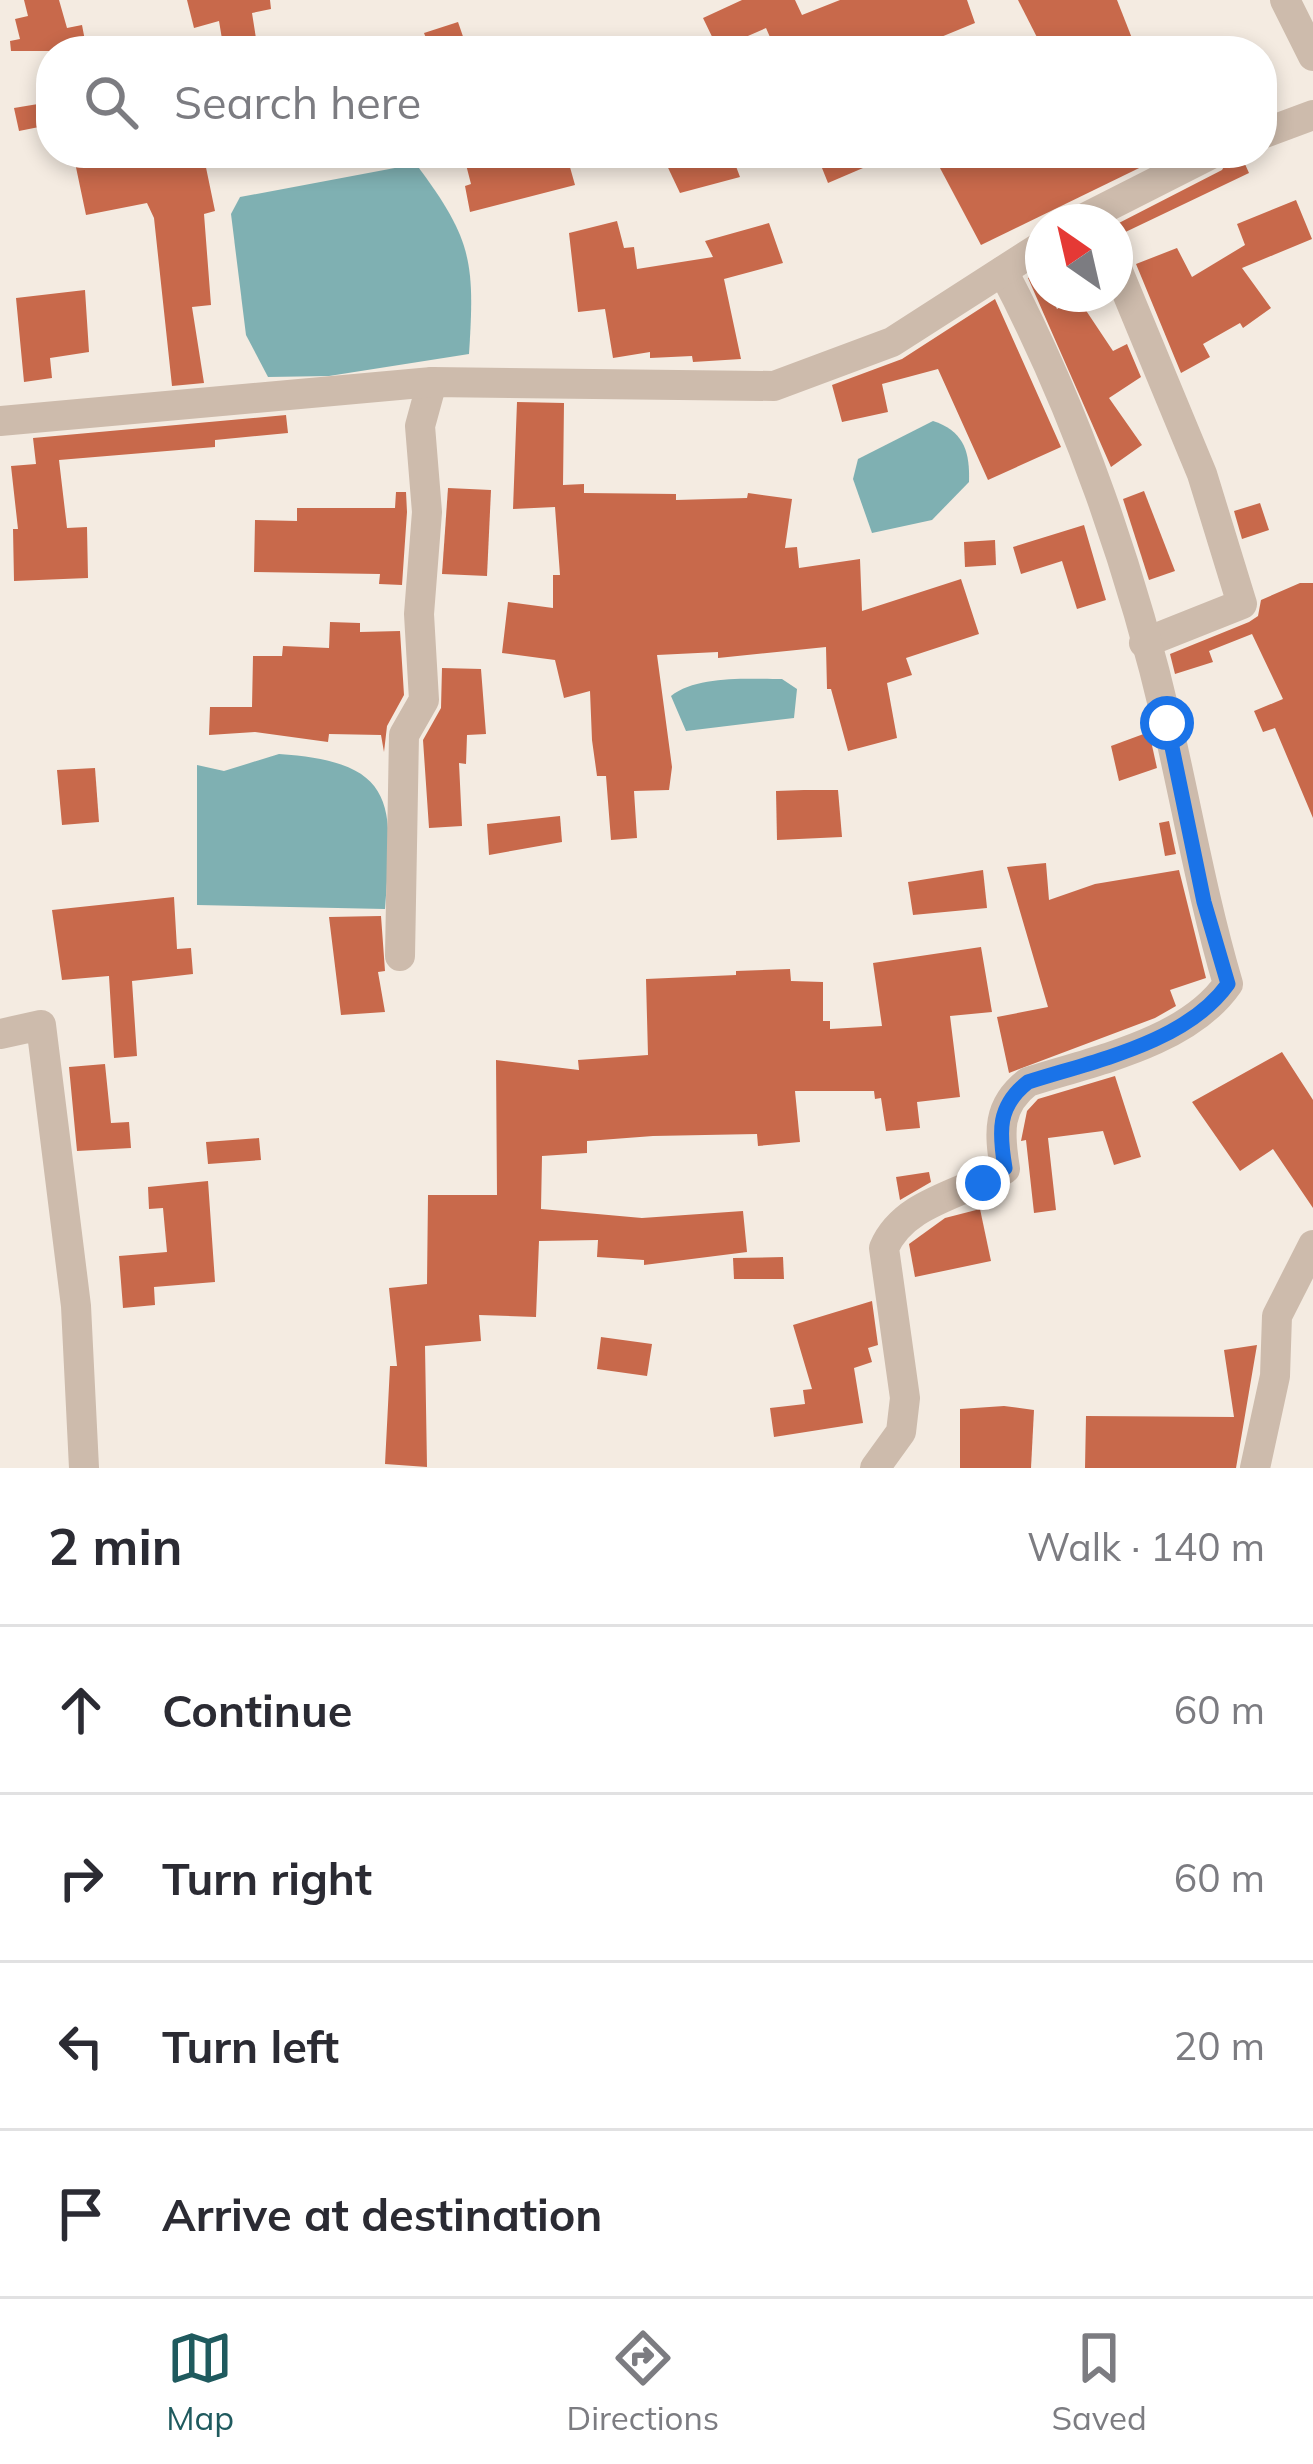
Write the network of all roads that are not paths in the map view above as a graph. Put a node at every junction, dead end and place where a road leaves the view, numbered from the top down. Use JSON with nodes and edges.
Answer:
{"nodes":[{"id":1,"x":1285,"y":0,"type":"edge"},
{"id":2,"x":1313,"y":56,"type":"edge"},
{"id":3,"x":1313,"y":115,"type":"edge"},
{"id":4,"x":1277,"y":128,"type":"edge"},
{"id":5,"x":1184,"y":168,"type":"edge"},
{"id":6,"x":1116,"y":204,"type":"edge"},
{"id":7,"x":1025,"y":256,"type":"edge"},
{"id":8,"x":1004,"y":271,"type":"junction"},
{"id":9,"x":1133,"y":307,"type":"edge"},
{"id":10,"x":432,"y":382,"type":"junction"},
{"id":11,"x":0,"y":421,"type":"edge"},
{"id":12,"x":1144,"y":643,"type":"junction"},
{"id":13,"x":400,"y":956,"type":"dead end"},
{"id":14,"x":0,"y":1034,"type":"edge"},
{"id":15,"x":1313,"y":1245,"type":"edge"},
{"id":16,"x":84,"y":1468,"type":"edge"},
{"id":17,"x":875,"y":1468,"type":"edge"},
{"id":18,"x":1255,"y":1468,"type":"edge"}],
"edges":[{"from":1,"to":2,"type":"street"},
{"from":3,"to":4,"type":"street"},
{"from":5,"to":6,"type":"street"},
{"from":7,"to":8,"type":"street"},
{"from":8,"to":10,"type":"street"},
{"from":8,"to":12,"type":"street"},
{"from":9,"to":12,"type":"street"},
{"from":10,"to":11,"type":"street"},
{"from":10,"to":13,"type":"street"},
{"from":12,"to":17,"type":"street"},
{"from":14,"to":16,"type":"street"},
{"from":15,"to":18,"type":"street"}]}
